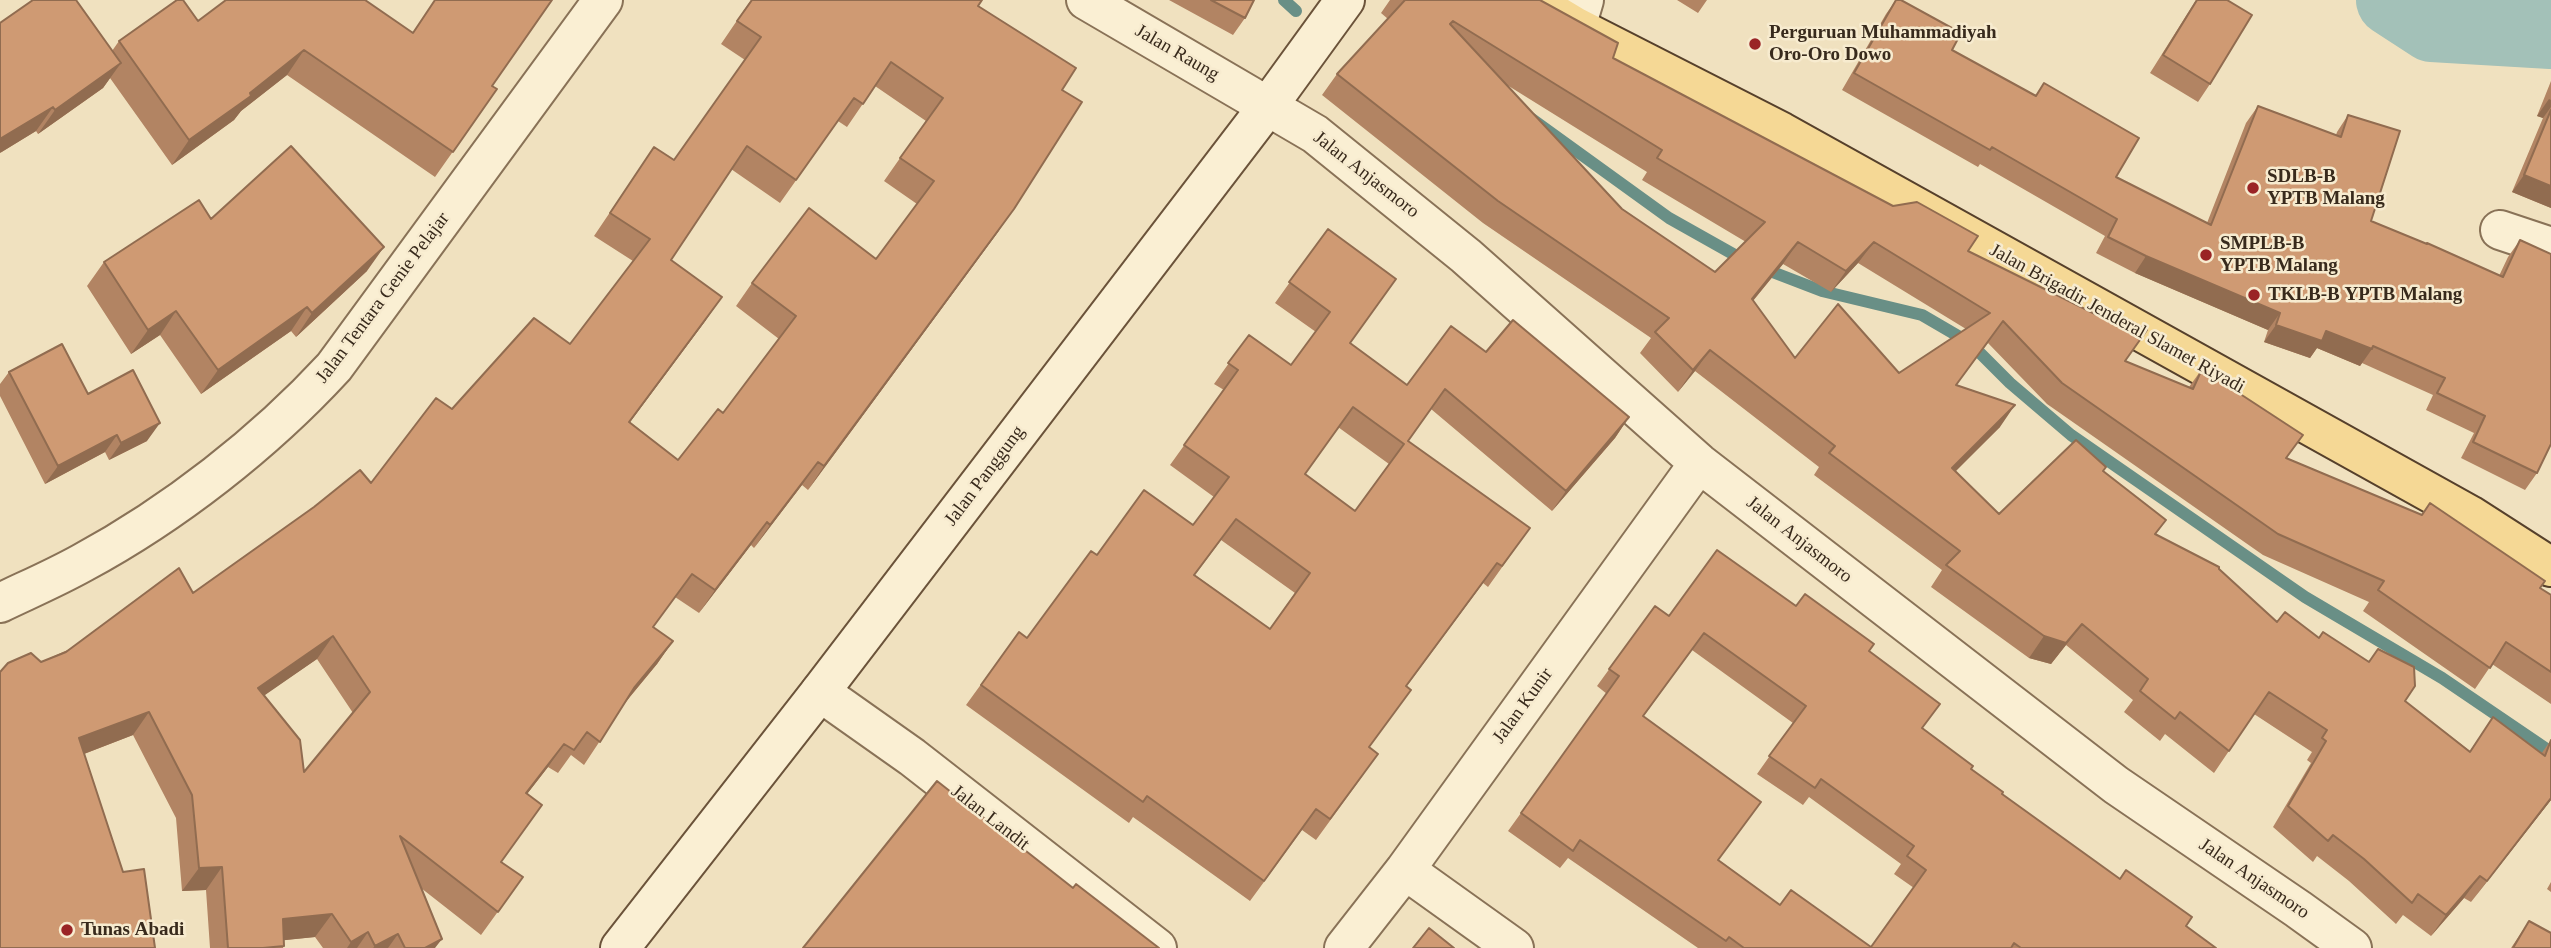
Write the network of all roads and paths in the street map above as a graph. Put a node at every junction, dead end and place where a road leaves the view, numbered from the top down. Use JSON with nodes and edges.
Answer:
{"nodes":[{"id":1,"x":603,"y":0,"type":"edge"},
{"id":2,"x":1086,"y":0,"type":"edge"},
{"id":3,"x":1345,"y":0,"type":"edge"},
{"id":4,"x":1531,"y":0,"type":"edge"},
{"id":5,"x":1580,"y":14,"type":"edge"},
{"id":6,"x":1268,"y":106,"type":"junction"},
{"id":7,"x":2500,"y":230,"type":"dead end"},
{"id":8,"x":2551,"y":247,"type":"edge"},
{"id":9,"x":1699,"y":463,"type":"junction"},
{"id":10,"x":2551,"y":567,"type":"edge"},
{"id":11,"x":0,"y":603,"type":"edge"},
{"id":12,"x":820,"y":692,"type":"junction"},
{"id":13,"x":1405,"y":870,"type":"junction"},
{"id":14,"x":620,"y":948,"type":"edge"},
{"id":15,"x":1157,"y":948,"type":"edge"},
{"id":16,"x":1344,"y":948,"type":"edge"},
{"id":17,"x":1514,"y":948,"type":"edge"},
{"id":18,"x":2352,"y":948,"type":"edge"}],
"edges":[{"from":1,"to":11,"type":"street","name":"Jalan Tentara Genie Pelajar"},
{"from":2,"to":6,"type":"street","name":"Jalan Raung"},
{"from":3,"to":6,"type":"street","name":"Jalan Panggung"},
{"from":4,"to":5,"type":"main road","name":"Jalan Brigadir Jenderal Slamet Riyadi"},
{"from":5,"to":10,"type":"main road","name":"Jalan Brigadir Jenderal Slamet Riyadi"},
{"from":6,"to":9,"type":"street","name":"Jalan Anjasmoro"},
{"from":6,"to":12,"type":"street","name":"Jalan Panggung"},
{"from":7,"to":8,"type":"street"},
{"from":9,"to":13,"type":"street","name":"Jalan Kunir"},
{"from":9,"to":18,"type":"street","name":"Jalan Anjasmoro"},
{"from":12,"to":14,"type":"street","name":"Jalan Panggung"},
{"from":12,"to":15,"type":"street","name":"Jalan Landit"},
{"from":13,"to":16,"type":"street","name":"Jalan Kunir"},
{"from":13,"to":17,"type":"street"}]}
